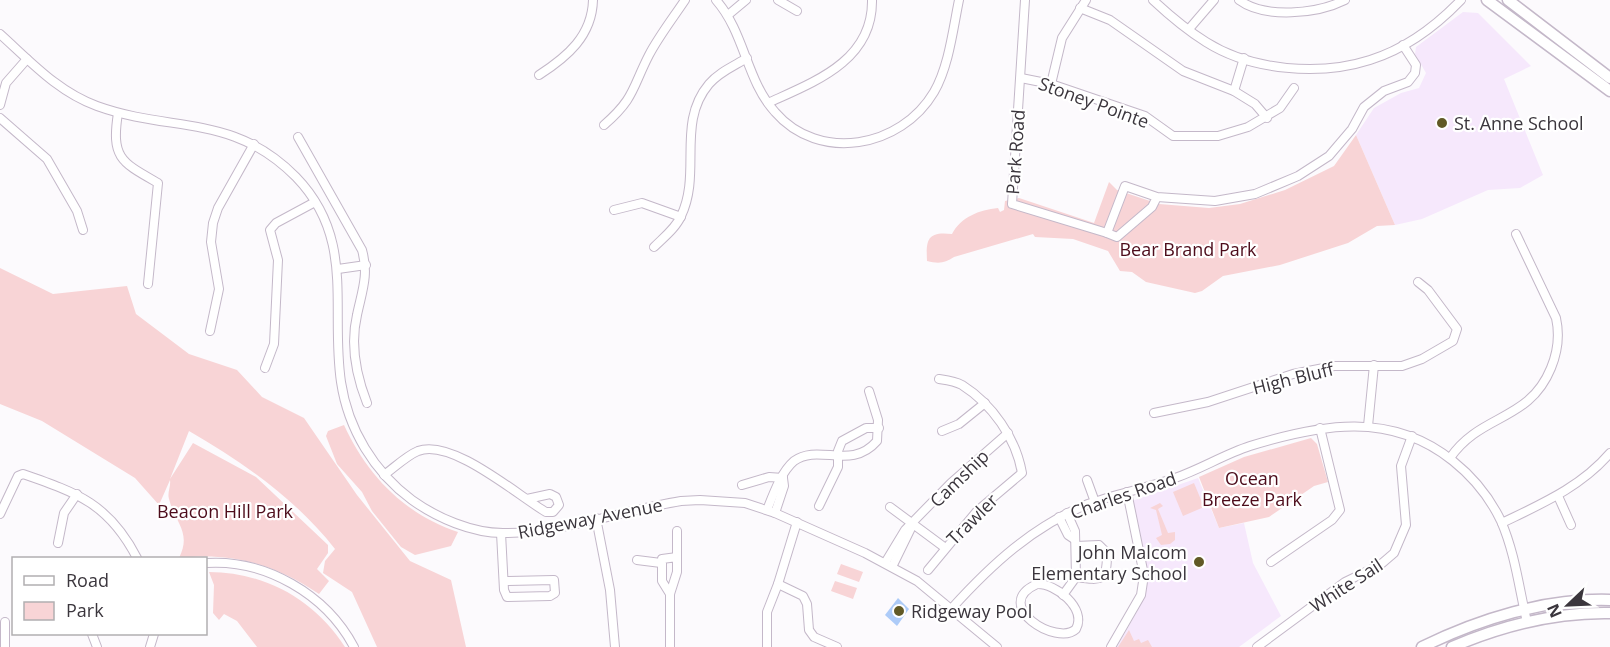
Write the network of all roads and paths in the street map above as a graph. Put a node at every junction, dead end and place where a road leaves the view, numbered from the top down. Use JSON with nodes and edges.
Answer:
{"nodes":[{"id":1,"x":593,"y":0,"type":"edge"},
{"id":2,"x":685,"y":0,"type":"edge"},
{"id":3,"x":716,"y":0,"type":"edge"},
{"id":4,"x":746,"y":0,"type":"edge"},
{"id":5,"x":778,"y":0,"type":"edge"},
{"id":6,"x":872,"y":0,"type":"edge"},
{"id":7,"x":959,"y":0,"type":"edge"},
{"id":8,"x":1025,"y":0,"type":"edge"},
{"id":9,"x":1086,"y":0,"type":"edge"},
{"id":10,"x":1153,"y":0,"type":"edge"},
{"id":11,"x":1214,"y":0,"type":"edge"},
{"id":12,"x":1239,"y":0,"type":"edge"},
{"id":13,"x":1461,"y":0,"type":"edge"},
{"id":14,"x":1487,"y":0,"type":"edge"},
{"id":15,"x":1508,"y":0,"type":"edge"},
{"id":16,"x":1346,"y":1,"type":"edge"},
{"id":17,"x":1080,"y":8,"type":"junction"},
{"id":18,"x":797,"y":11,"type":"dead end"},
{"id":19,"x":728,"y":15,"type":"junction"},
{"id":20,"x":1189,"y":30,"type":"junction"},
{"id":21,"x":0,"y":34,"type":"edge"},
{"id":22,"x":1403,"y":45,"type":"junction"},
{"id":23,"x":747,"y":58,"type":"junction"},
{"id":24,"x":1244,"y":58,"type":"junction"},
{"id":25,"x":27,"y":59,"type":"junction"},
{"id":26,"x":539,"y":75,"type":"dead end"},
{"id":27,"x":1021,"y":78,"type":"junction"},
{"id":28,"x":1610,"y":78,"type":"edge"},
{"id":29,"x":1051,"y":84,"type":"junction"},
{"id":30,"x":1294,"y":88,"type":"dead end"},
{"id":31,"x":1234,"y":91,"type":"junction"},
{"id":32,"x":1610,"y":91,"type":"edge"},
{"id":33,"x":768,"y":103,"type":"junction"},
{"id":34,"x":0,"y":105,"type":"edge"},
{"id":35,"x":118,"y":113,"type":"junction"},
{"id":36,"x":0,"y":118,"type":"edge"},
{"id":37,"x":1268,"y":118,"type":"junction"},
{"id":38,"x":604,"y":125,"type":"dead end"},
{"id":39,"x":298,"y":137,"type":"dead end"},
{"id":40,"x":254,"y":144,"type":"junction"},
{"id":41,"x":1157,"y":197,"type":"junction"},
{"id":42,"x":315,"y":202,"type":"junction"},
{"id":43,"x":614,"y":210,"type":"dead end"},
{"id":44,"x":681,"y":217,"type":"junction"},
{"id":45,"x":83,"y":230,"type":"dead end"},
{"id":46,"x":1107,"y":233,"type":"junction"},
{"id":47,"x":1516,"y":234,"type":"dead end"},
{"id":48,"x":654,"y":247,"type":"dead end"},
{"id":49,"x":366,"y":265,"type":"junction"},
{"id":50,"x":338,"y":269,"type":"junction"},
{"id":51,"x":1418,"y":282,"type":"dead end"},
{"id":52,"x":148,"y":284,"type":"dead end"},
{"id":53,"x":210,"y":330,"type":"dead end"},
{"id":54,"x":1374,"y":365,"type":"junction"},
{"id":55,"x":265,"y":368,"type":"dead end"},
{"id":56,"x":939,"y":379,"type":"dead end"},
{"id":57,"x":869,"y":391,"type":"dead end"},
{"id":58,"x":367,"y":403,"type":"dead end"},
{"id":59,"x":985,"y":403,"type":"junction"},
{"id":60,"x":1154,"y":413,"type":"dead end"},
{"id":61,"x":1368,"y":426,"type":"junction"},
{"id":62,"x":879,"y":428,"type":"junction"},
{"id":63,"x":1320,"y":428,"type":"junction"},
{"id":64,"x":942,"y":431,"type":"dead end"},
{"id":65,"x":1008,"y":433,"type":"junction"},
{"id":66,"x":1412,"y":436,"type":"junction"},
{"id":67,"x":1610,"y":453,"type":"edge"},
{"id":68,"x":838,"y":456,"type":"junction"},
{"id":69,"x":1450,"y":458,"type":"junction"},
{"id":70,"x":384,"y":475,"type":"junction"},
{"id":71,"x":783,"y":478,"type":"junction"},
{"id":72,"x":1089,"y":480,"type":"dead end"},
{"id":73,"x":742,"y":485,"type":"dead end"},
{"id":74,"x":77,"y":494,"type":"junction"},
{"id":75,"x":1128,"y":496,"type":"junction"},
{"id":76,"x":1558,"y":496,"type":"junction"},
{"id":77,"x":527,"y":499,"type":"dead end"},
{"id":78,"x":1096,"y":502,"type":"junction"},
{"id":79,"x":819,"y":506,"type":"dead end"},
{"id":80,"x":890,"y":507,"type":"dead end"},
{"id":81,"x":771,"y":512,"type":"junction"},
{"id":82,"x":0,"y":514,"type":"edge"},
{"id":83,"x":1063,"y":515,"type":"junction"},
{"id":84,"x":596,"y":518,"type":"junction"},
{"id":85,"x":1502,"y":523,"type":"junction"},
{"id":86,"x":800,"y":524,"type":"junction"},
{"id":87,"x":912,"y":525,"type":"junction"},
{"id":88,"x":1571,"y":525,"type":"dead end"},
{"id":89,"x":677,"y":531,"type":"dead end"},
{"id":90,"x":501,"y":533,"type":"junction"},
{"id":91,"x":1075,"y":542,"type":"junction"},
{"id":92,"x":58,"y":543,"type":"dead end"},
{"id":93,"x":944,"y":547,"type":"junction"},
{"id":94,"x":135,"y":557,"type":"edge"},
{"id":95,"x":677,"y":557,"type":"junction"},
{"id":96,"x":637,"y":560,"type":"dead end"},
{"id":97,"x":1272,"y":562,"type":"dead end"},
{"id":98,"x":207,"y":563,"type":"edge"},
{"id":99,"x":661,"y":563,"type":"junction"},
{"id":100,"x":888,"y":565,"type":"junction"},
{"id":101,"x":928,"y":570,"type":"dead end"},
{"id":102,"x":1076,"y":577,"type":"junction"},
{"id":103,"x":505,"y":581,"type":"junction"},
{"id":104,"x":778,"y":584,"type":"junction"},
{"id":105,"x":670,"y":594,"type":"junction"},
{"id":106,"x":1063,"y":595,"type":"junction"},
{"id":107,"x":1610,"y":600,"type":"edge"},
{"id":108,"x":952,"y":608,"type":"junction"},
{"id":109,"x":1524,"y":610,"type":"junction"},
{"id":110,"x":1610,"y":613,"type":"edge"},
{"id":111,"x":6,"y":622,"type":"edge"},
{"id":112,"x":1527,"y":622,"type":"junction"},
{"id":113,"x":5,"y":647,"type":"edge"},
{"id":114,"x":354,"y":647,"type":"edge"},
{"id":115,"x":615,"y":647,"type":"edge"},
{"id":116,"x":670,"y":647,"type":"edge"},
{"id":117,"x":767,"y":647,"type":"edge"},
{"id":118,"x":837,"y":647,"type":"edge"},
{"id":119,"x":997,"y":647,"type":"edge"},
{"id":120,"x":1111,"y":647,"type":"edge"},
{"id":121,"x":1257,"y":647,"type":"edge"},
{"id":122,"x":1422,"y":647,"type":"edge"},
{"id":123,"x":1452,"y":647,"type":"edge"}],
"edges":[{"from":1,"to":26,"type":"street"},
{"from":2,"to":38,"type":"street"},
{"from":3,"to":19,"type":"street"},
{"from":4,"to":19,"type":"street"},
{"from":5,"to":18,"type":"street"},
{"from":6,"to":33,"type":"street"},
{"from":7,"to":33,"type":"street"},
{"from":8,"to":27,"type":"street","name":"Park Road"},
{"from":9,"to":17,"type":"street"},
{"from":10,"to":20,"type":"street"},
{"from":11,"to":20,"type":"street"},
{"from":12,"to":16,"type":"street"},
{"from":13,"to":22,"type":"street"},
{"from":14,"to":32,"type":"main road"},
{"from":15,"to":28,"type":"main road"},
{"from":17,"to":29,"type":"street"},
{"from":17,"to":31,"type":"street"},
{"from":19,"to":23,"type":"street"},
{"from":20,"to":24,"type":"street"},
{"from":21,"to":25,"type":"street","name":"Ridgeway Avenue"},
{"from":22,"to":24,"type":"street"},
{"from":22,"to":41,"type":"street"},
{"from":23,"to":33,"type":"street"},
{"from":23,"to":44,"type":"street"},
{"from":24,"to":31,"type":"street"},
{"from":25,"to":34,"type":"street"},
{"from":25,"to":35,"type":"street","name":"Ridgeway Avenue"},
{"from":27,"to":29,"type":"street","name":"Stoney Pointe"},
{"from":27,"to":46,"type":"street","name":"Park Road"},
{"from":29,"to":37,"type":"street","name":"Stoney Pointe"},
{"from":30,"to":37,"type":"street","name":"Stoney Pointe"},
{"from":31,"to":37,"type":"street"},
{"from":35,"to":40,"type":"street","name":"Ridgeway Avenue"},
{"from":35,"to":52,"type":"street"},
{"from":36,"to":45,"type":"street"},
{"from":39,"to":49,"type":"street"},
{"from":40,"to":42,"type":"street","name":"Ridgeway Avenue"},
{"from":40,"to":53,"type":"street"},
{"from":41,"to":46,"type":"street"},
{"from":41,"to":46,"type":"street"},
{"from":42,"to":50,"type":"street","name":"Ridgeway Avenue"},
{"from":42,"to":55,"type":"street"},
{"from":43,"to":44,"type":"street"},
{"from":44,"to":48,"type":"street"},
{"from":47,"to":69,"type":"street"},
{"from":49,"to":50,"type":"street"},
{"from":49,"to":58,"type":"street"},
{"from":50,"to":70,"type":"street","name":"Ridgeway Avenue"},
{"from":51,"to":54,"type":"street","name":"High Bluff"},
{"from":54,"to":60,"type":"street","name":"High Bluff"},
{"from":54,"to":61,"type":"street"},
{"from":56,"to":59,"type":"street"},
{"from":57,"to":62,"type":"street"},
{"from":59,"to":64,"type":"street"},
{"from":59,"to":65,"type":"street"},
{"from":61,"to":63,"type":"street","name":"Charles Road"},
{"from":61,"to":66,"type":"street","name":"Charles Road"},
{"from":62,"to":68,"type":"street"},
{"from":62,"to":68,"type":"street"},
{"from":63,"to":75,"type":"street","name":"Charles Road"},
{"from":63,"to":97,"type":"street"},
{"from":65,"to":87,"type":"street","name":"Camship"},
{"from":65,"to":93,"type":"street","name":"Trawler"},
{"from":66,"to":69,"type":"street","name":"Charles Road"},
{"from":66,"to":121,"type":"street","name":"White Sail"},
{"from":67,"to":76,"type":"street"},
{"from":68,"to":71,"type":"street"},
{"from":68,"to":79,"type":"street"},
{"from":69,"to":85,"type":"street","name":"Charles Road"},
{"from":70,"to":77,"type":"street"},
{"from":70,"to":90,"type":"street","name":"Ridgeway Avenue"},
{"from":71,"to":73,"type":"street"},
{"from":71,"to":81,"type":"street"},
{"from":72,"to":78,"type":"street"},
{"from":74,"to":82,"type":"street"},
{"from":74,"to":92,"type":"street"},
{"from":74,"to":94,"type":"street"},
{"from":75,"to":78,"type":"street","name":"Charles Road"},
{"from":75,"to":120,"type":"street"},
{"from":76,"to":85,"type":"street"},
{"from":76,"to":88,"type":"street"},
{"from":78,"to":83,"type":"street","name":"Charles Road"},
{"from":80,"to":87,"type":"street"},
{"from":81,"to":84,"type":"street","name":"Ridgeway Avenue"},
{"from":81,"to":86,"type":"street","name":"Ridgeway Avenue"},
{"from":83,"to":91,"type":"street"},
{"from":83,"to":108,"type":"street","name":"Charles Road"},
{"from":84,"to":90,"type":"street","name":"Ridgeway Avenue"},
{"from":84,"to":115,"type":"street"},
{"from":85,"to":109,"type":"street","name":"Charles Road"},
{"from":86,"to":100,"type":"street","name":"Ridgeway Avenue"},
{"from":86,"to":104,"type":"street"},
{"from":87,"to":93,"type":"street"},
{"from":87,"to":100,"type":"street","name":"Camship"},
{"from":89,"to":95,"type":"street"},
{"from":90,"to":103,"type":"street"},
{"from":91,"to":102,"type":"street"},
{"from":91,"to":102,"type":"street"},
{"from":93,"to":101,"type":"street","name":"Trawler"},
{"from":95,"to":99,"type":"street"},
{"from":95,"to":105,"type":"street"},
{"from":96,"to":99,"type":"street"},
{"from":98,"to":114,"type":"street"},
{"from":99,"to":105,"type":"street"},
{"from":100,"to":108,"type":"street","name":"Ridgeway Avenue"},
{"from":102,"to":106,"type":"street"},
{"from":103,"to":103,"type":"street"},
{"from":104,"to":117,"type":"street"},
{"from":104,"to":118,"type":"street"},
{"from":105,"to":116,"type":"street"},
{"from":106,"to":106,"type":"street"},
{"from":107,"to":109,"type":"main road"},
{"from":108,"to":119,"type":"street","name":"Ridgeway Avenue"},
{"from":109,"to":112,"type":"street","name":"Charles Road"},
{"from":109,"to":122,"type":"main road"},
{"from":110,"to":112,"type":"main road"},
{"from":111,"to":113,"type":"street"},
{"from":112,"to":123,"type":"main road"}]}
